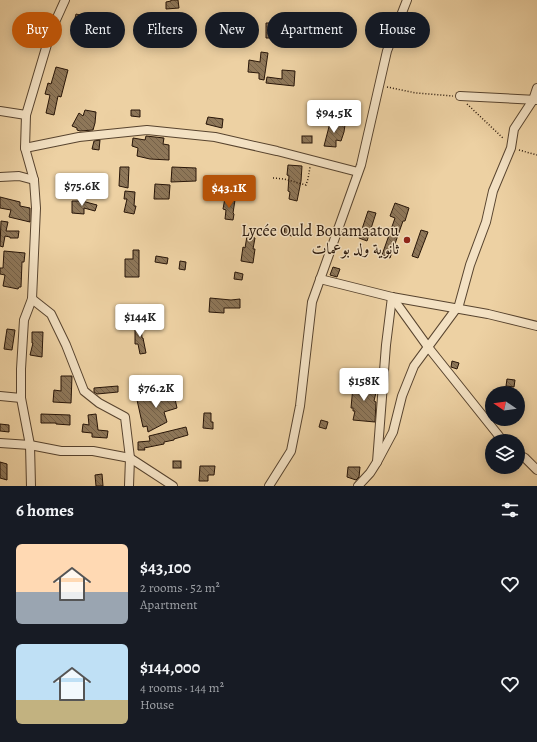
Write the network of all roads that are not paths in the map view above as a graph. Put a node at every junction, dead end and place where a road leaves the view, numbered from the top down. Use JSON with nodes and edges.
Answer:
{"nodes":[{"id":1,"x":65,"y":0,"type":"edge"},
{"id":2,"x":406,"y":0,"type":"edge"},
{"id":3,"x":537,"y":88,"type":"edge"},
{"id":4,"x":460,"y":96,"type":"road end"},
{"id":5,"x":535,"y":100,"type":"edge"},
{"id":6,"x":0,"y":111,"type":"edge"},
{"id":7,"x":26,"y":115,"type":"junction"},
{"id":8,"x":25,"y":148,"type":"junction"},
{"id":9,"x":358,"y":172,"type":"junction"},
{"id":10,"x":0,"y":177,"type":"edge"},
{"id":11,"x":34,"y":180,"type":"junction"},
{"id":12,"x":320,"y":279,"type":"junction"},
{"id":13,"x":392,"y":297,"type":"junction"},
{"id":14,"x":32,"y":299,"type":"junction"},
{"id":15,"x":456,"y":308,"type":"junction"},
{"id":16,"x":537,"y":326,"type":"edge"},
{"id":17,"x":428,"y":346,"type":"junction"},
{"id":18,"x":0,"y":396,"type":"edge"},
{"id":19,"x":21,"y":398,"type":"junction"},
{"id":20,"x":497,"y":434,"type":"edge"},
{"id":21,"x":0,"y":443,"type":"edge"},
{"id":22,"x":30,"y":445,"type":"junction"},
{"id":23,"x":130,"y":458,"type":"junction"},
{"id":24,"x":525,"y":458,"type":"edge"},
{"id":25,"x":376,"y":462,"type":"junction"},
{"id":26,"x":537,"y":470,"type":"edge"},
{"id":27,"x":31,"y":486,"type":"edge"},
{"id":28,"x":129,"y":486,"type":"edge"},
{"id":29,"x":173,"y":486,"type":"edge"},
{"id":30,"x":269,"y":486,"type":"edge"},
{"id":31,"x":358,"y":486,"type":"edge"}],
"edges":[{"from":1,"to":7,"type":"street"},
{"from":2,"to":9,"type":"street"},
{"from":3,"to":5,"type":"street"},
{"from":4,"to":5,"type":"street"},
{"from":5,"to":15,"type":"street"},
{"from":6,"to":7,"type":"street"},
{"from":7,"to":8,"type":"street"},
{"from":8,"to":9,"type":"street"},
{"from":8,"to":11,"type":"street"},
{"from":9,"to":12,"type":"street"},
{"from":10,"to":11,"type":"street"},
{"from":11,"to":14,"type":"street"},
{"from":12,"to":13,"type":"street"},
{"from":12,"to":30,"type":"street"},
{"from":13,"to":15,"type":"street"},
{"from":13,"to":17,"type":"street"},
{"from":13,"to":25,"type":"street"},
{"from":14,"to":19,"type":"street"},
{"from":14,"to":23,"type":"street"},
{"from":15,"to":16,"type":"street"},
{"from":15,"to":17,"type":"street"},
{"from":17,"to":20,"type":"street"},
{"from":17,"to":25,"type":"street"},
{"from":18,"to":19,"type":"street"},
{"from":19,"to":22,"type":"street"},
{"from":21,"to":22,"type":"street"},
{"from":22,"to":23,"type":"street"},
{"from":22,"to":27,"type":"street"},
{"from":23,"to":28,"type":"street"},
{"from":23,"to":29,"type":"street"},
{"from":24,"to":26,"type":"street"},
{"from":25,"to":31,"type":"street"}]}
